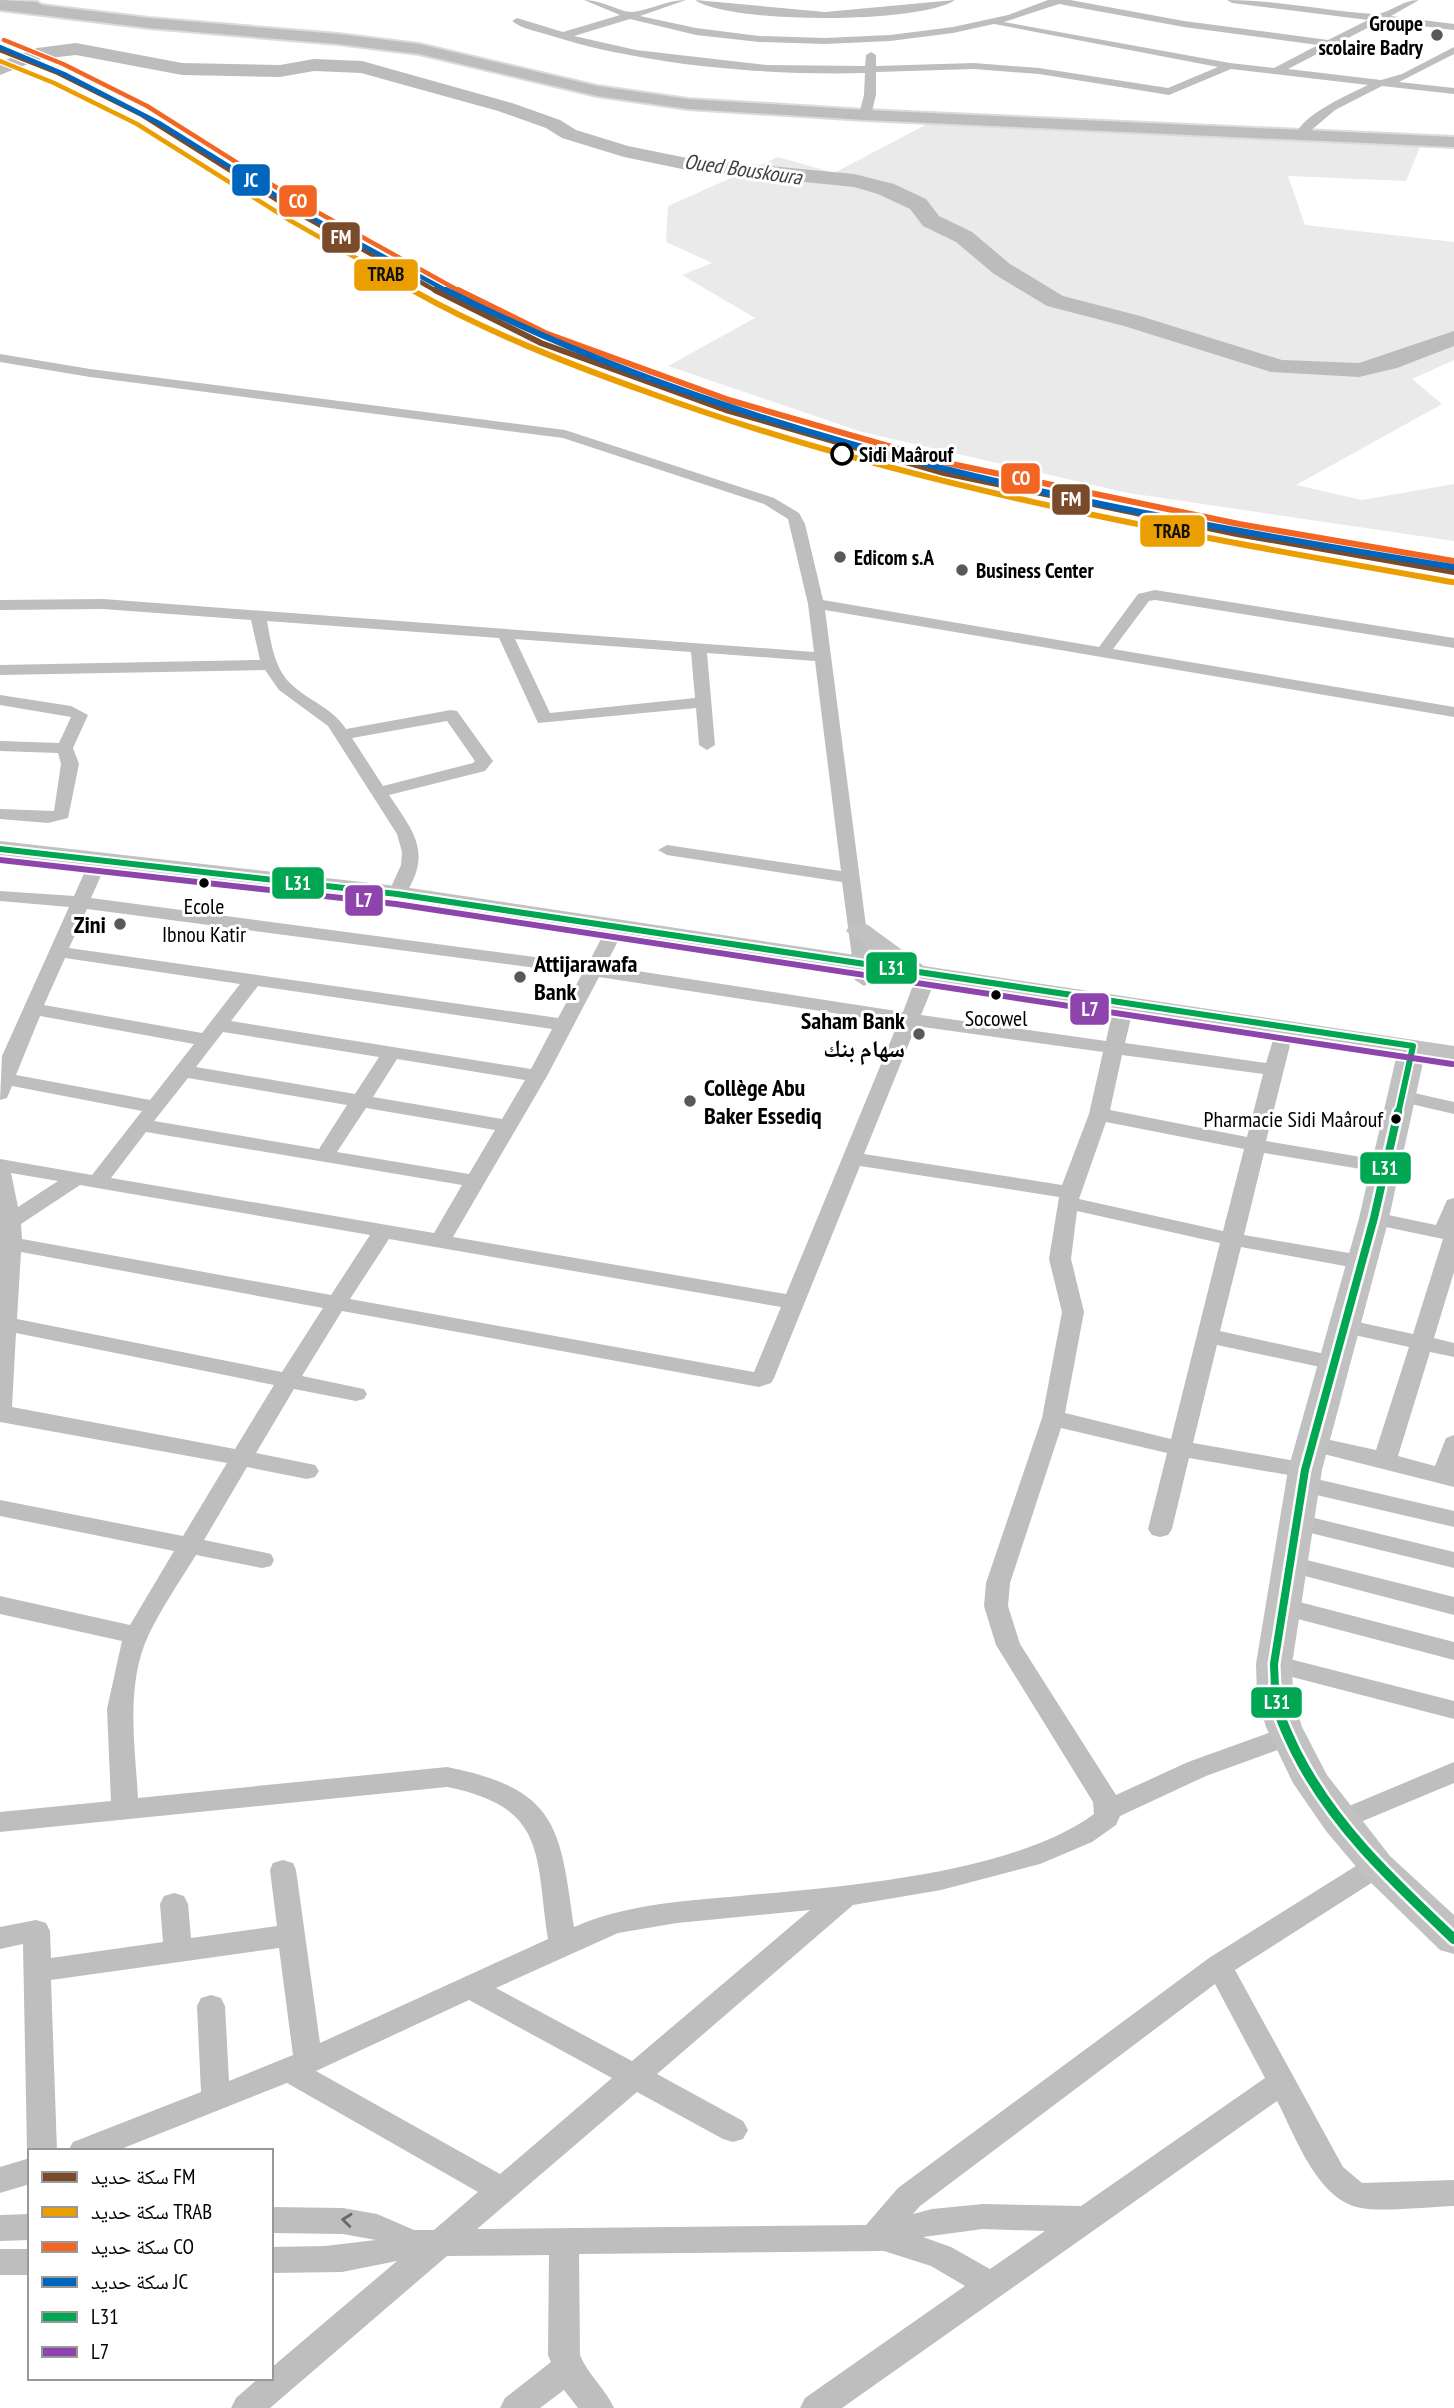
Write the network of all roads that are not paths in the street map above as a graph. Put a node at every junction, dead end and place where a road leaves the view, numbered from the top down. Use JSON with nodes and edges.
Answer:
{"nodes":[{"id":1,"x":589,"y":0,"type":"edge"},
{"id":2,"x":681,"y":0,"type":"edge"},
{"id":3,"x":700,"y":0,"type":"edge"},
{"id":4,"x":849,"y":0,"type":"edge"},
{"id":5,"x":950,"y":0,"type":"edge"},
{"id":6,"x":1057,"y":0,"type":"edge"},
{"id":7,"x":1232,"y":0,"type":"edge"},
{"id":8,"x":1414,"y":0,"type":"edge"},
{"id":9,"x":33,"y":3,"type":"edge"},
{"id":10,"x":0,"y":4,"type":"edge"},
{"id":11,"x":631,"y":16,"type":"junction"},
{"id":12,"x":1376,"y":19,"type":"junction"},
{"id":13,"x":517,"y":21,"type":"dead end"},
{"id":14,"x":995,"y":23,"type":"junction"},
{"id":15,"x":863,"y":26,"type":"junction"},
{"id":16,"x":1454,"y":27,"type":"edge"},
{"id":17,"x":930,"y":34,"type":"junction"},
{"id":18,"x":562,"y":36,"type":"junction"},
{"id":19,"x":1080,"y":40,"type":"junction"},
{"id":20,"x":1326,"y":43,"type":"junction"},
{"id":21,"x":1454,"y":50,"type":"edge"},
{"id":22,"x":1215,"y":63,"type":"junction"},
{"id":23,"x":1230,"y":65,"type":"junction"},
{"id":24,"x":872,"y":69,"type":"junction"},
{"id":25,"x":1276,"y":71,"type":"junction"},
{"id":26,"x":1396,"y":83,"type":"junction"},
{"id":27,"x":1378,"y":84,"type":"junction"},
{"id":28,"x":1157,"y":91,"type":"junction"},
{"id":29,"x":1454,"y":91,"type":"edge"},
{"id":30,"x":866,"y":112,"type":"junction"},
{"id":31,"x":1302,"y":133,"type":"junction"},
{"id":32,"x":1323,"y":134,"type":"junction"},
{"id":33,"x":1454,"y":136,"type":"edge"},
{"id":34,"x":1454,"y":142,"type":"edge"},
{"id":35,"x":0,"y":358,"type":"edge"},
{"id":36,"x":816,"y":604,"type":"junction"},
{"id":37,"x":0,"y":605,"type":"edge"},
{"id":38,"x":258,"y":616,"type":"junction"},
{"id":39,"x":505,"y":634,"type":"junction"},
{"id":40,"x":1454,"y":643,"type":"edge"},
{"id":41,"x":699,"y":648,"type":"junction"},
{"id":42,"x":1103,"y":652,"type":"junction"},
{"id":43,"x":821,"y":657,"type":"junction"},
{"id":44,"x":269,"y":665,"type":"junction"},
{"id":45,"x":1,"y":673,"type":"edge"},
{"id":46,"x":0,"y":700,"type":"edge"},
{"id":47,"x":702,"y":702,"type":"junction"},
{"id":48,"x":1454,"y":712,"type":"edge"},
{"id":49,"x":342,"y":735,"type":"junction"},
{"id":50,"x":707,"y":745,"type":"dead end"},
{"id":51,"x":0,"y":746,"type":"edge"},
{"id":52,"x":65,"y":748,"type":"junction"},
{"id":53,"x":379,"y":792,"type":"junction"},
{"id":54,"x":0,"y":814,"type":"edge"},
{"id":55,"x":0,"y":849,"type":"edge"},
{"id":56,"x":667,"y":850,"type":"dead end"},
{"id":57,"x":0,"y":864,"type":"edge"},
{"id":58,"x":96,"y":867,"type":"junction"},
{"id":59,"x":852,"y":878,"type":"junction"},
{"id":60,"x":397,"y":894,"type":"junction"},
{"id":61,"x":0,"y":896,"type":"edge"},
{"id":62,"x":79,"y":902,"type":"junction"},
{"id":63,"x":859,"y":931,"type":"junction"},
{"id":64,"x":609,"y":941,"type":"junction"},
{"id":65,"x":60,"y":952,"type":"junction"},
{"id":66,"x":593,"y":970,"type":"junction"},
{"id":67,"x":863,"y":972,"type":"junction"},
{"id":68,"x":254,"y":979,"type":"junction"},
{"id":69,"x":921,"y":980,"type":"junction"},
{"id":70,"x":34,"y":1009,"type":"junction"},
{"id":71,"x":1121,"y":1018,"type":"junction"},
{"id":72,"x":910,"y":1019,"type":"junction"},
{"id":73,"x":564,"y":1025,"type":"junction"},
{"id":74,"x":213,"y":1033,"type":"junction"},
{"id":75,"x":1281,"y":1041,"type":"junction"},
{"id":76,"x":1115,"y":1047,"type":"junction"},
{"id":77,"x":392,"y":1052,"type":"junction"},
{"id":78,"x":1412,"y":1053,"type":"junction"},
{"id":79,"x":1454,"y":1054,"type":"edge"},
{"id":80,"x":6,"y":1058,"type":"edge"},
{"id":81,"x":1454,"y":1068,"type":"edge"},
{"id":82,"x":1273,"y":1070,"type":"junction"},
{"id":83,"x":183,"y":1071,"type":"junction"},
{"id":84,"x":537,"y":1076,"type":"junction"},
{"id":85,"x":2,"y":1087,"type":"edge"},
{"id":86,"x":1401,"y":1096,"type":"junction"},
{"id":87,"x":359,"y":1100,"type":"junction"},
{"id":88,"x":154,"y":1107,"type":"junction"},
{"id":89,"x":1454,"y":1108,"type":"edge"},
{"id":90,"x":1099,"y":1114,"type":"junction"},
{"id":91,"x":140,"y":1125,"type":"junction"},
{"id":92,"x":508,"y":1126,"type":"junction"},
{"id":93,"x":1254,"y":1145,"type":"junction"},
{"id":94,"x":324,"y":1156,"type":"junction"},
{"id":95,"x":854,"y":1159,"type":"junction"},
{"id":96,"x":0,"y":1165,"type":"edge"},
{"id":97,"x":1385,"y":1167,"type":"junction"},
{"id":98,"x":0,"y":1170,"type":"edge"},
{"id":99,"x":87,"y":1180,"type":"junction"},
{"id":100,"x":475,"y":1181,"type":"junction"},
{"id":101,"x":1070,"y":1197,"type":"junction"},
{"id":102,"x":1454,"y":1204,"type":"edge"},
{"id":103,"x":1374,"y":1219,"type":"junction"},
{"id":104,"x":11,"y":1221,"type":"junction"},
{"id":105,"x":383,"y":1231,"type":"junction"},
{"id":106,"x":1451,"y":1235,"type":"edge"},
{"id":107,"x":1232,"y":1239,"type":"junction"},
{"id":108,"x":440,"y":1241,"type":"junction"},
{"id":109,"x":11,"y":1244,"type":"junction"},
{"id":110,"x":1361,"y":1262,"type":"junction"},
{"id":111,"x":793,"y":1302,"type":"junction"},
{"id":112,"x":334,"y":1305,"type":"junction"},
{"id":113,"x":6,"y":1324,"type":"junction"},
{"id":114,"x":1344,"y":1326,"type":"junction"},
{"id":115,"x":1209,"y":1336,"type":"junction"},
{"id":116,"x":1422,"y":1343,"type":"junction"},
{"id":117,"x":1454,"y":1350,"type":"edge"},
{"id":118,"x":1334,"y":1363,"type":"junction"},
{"id":119,"x":289,"y":1380,"type":"junction"},
{"id":120,"x":356,"y":1394,"type":"dead end"},
{"id":121,"x":0,"y":1413,"type":"edge"},
{"id":122,"x":1052,"y":1418,"type":"junction"},
{"id":123,"x":1454,"y":1443,"type":"edge"},
{"id":124,"x":1181,"y":1449,"type":"junction"},
{"id":125,"x":240,"y":1458,"type":"junction"},
{"id":126,"x":1385,"y":1461,"type":"junction"},
{"id":127,"x":1307,"y":1466,"type":"junction"},
{"id":128,"x":307,"y":1471,"type":"dead end"},
{"id":129,"x":1449,"y":1478,"type":"edge"},
{"id":130,"x":0,"y":1508,"type":"edge"},
{"id":131,"x":1454,"y":1519,"type":"edge"},
{"id":132,"x":1298,"y":1522,"type":"junction"},
{"id":133,"x":1160,"y":1529,"type":"dead end"},
{"id":134,"x":189,"y":1546,"type":"junction"},
{"id":135,"x":262,"y":1560,"type":"dead end"},
{"id":136,"x":1454,"y":1560,"type":"edge"},
{"id":137,"x":1291,"y":1564,"type":"junction"},
{"id":138,"x":0,"y":1605,"type":"edge"},
{"id":139,"x":1454,"y":1606,"type":"edge"},
{"id":140,"x":1284,"y":1607,"type":"junction"},
{"id":141,"x":136,"y":1635,"type":"junction"},
{"id":142,"x":1454,"y":1651,"type":"edge"},
{"id":143,"x":1273,"y":1664,"type":"junction"},
{"id":144,"x":1454,"y":1710,"type":"edge"},
{"id":145,"x":1289,"y":1736,"type":"junction"},
{"id":146,"x":1454,"y":1772,"type":"edge"},
{"id":147,"x":125,"y":1810,"type":"junction"},
{"id":148,"x":1109,"y":1810,"type":"junction"},
{"id":149,"x":1339,"y":1821,"type":"junction"},
{"id":150,"x":0,"y":1822,"type":"edge"},
{"id":151,"x":1377,"y":1866,"type":"junction"},
{"id":152,"x":283,"y":1870,"type":"dead end"},
{"id":153,"x":844,"y":1897,"type":"junction"},
{"id":154,"x":174,"y":1903,"type":"dead end"},
{"id":155,"x":292,"y":1936,"type":"junction"},
{"id":156,"x":0,"y":1938,"type":"edge"},
{"id":157,"x":1454,"y":1939,"type":"edge"},
{"id":158,"x":563,"y":1945,"type":"junction"},
{"id":159,"x":178,"y":1951,"type":"junction"},
{"id":160,"x":1219,"y":1966,"type":"junction"},
{"id":161,"x":38,"y":1971,"type":"junction"},
{"id":162,"x":472,"y":1988,"type":"junction"},
{"id":163,"x":211,"y":2006,"type":"dead end"},
{"id":164,"x":298,"y":2066,"type":"junction"},
{"id":165,"x":634,"y":2077,"type":"junction"},
{"id":166,"x":1281,"y":2082,"type":"junction"},
{"id":167,"x":216,"y":2099,"type":"junction"},
{"id":168,"x":733,"y":2130,"type":"dead end"},
{"id":169,"x":41,"y":2149,"type":"edge"},
{"id":170,"x":88,"y":2149,"type":"edge"},
{"id":171,"x":28,"y":2172,"type":"edge"},
{"id":172,"x":0,"y":2180,"type":"edge"},
{"id":173,"x":500,"y":2189,"type":"junction"},
{"id":174,"x":1454,"y":2193,"type":"edge"},
{"id":175,"x":1085,"y":2219,"type":"junction"},
{"id":176,"x":273,"y":2220,"type":"edge"},
{"id":177,"x":28,"y":2227,"type":"edge"},
{"id":178,"x":0,"y":2228,"type":"edge"},
{"id":179,"x":879,"y":2238,"type":"junction"},
{"id":180,"x":564,"y":2241,"type":"junction"},
{"id":181,"x":424,"y":2243,"type":"junction"},
{"id":182,"x":273,"y":2260,"type":"edge"},
{"id":183,"x":0,"y":2262,"type":"edge"},
{"id":184,"x":28,"y":2262,"type":"edge"},
{"id":185,"x":991,"y":2285,"type":"junction"},
{"id":186,"x":568,"y":2368,"type":"junction"},
{"id":187,"x":247,"y":2408,"type":"edge"},
{"id":188,"x":516,"y":2408,"type":"edge"},
{"id":189,"x":598,"y":2408,"type":"edge"},
{"id":190,"x":816,"y":2408,"type":"edge"}],
"edges":[{"from":1,"to":11,"type":"street"},
{"from":2,"to":11,"type":"street"},
{"from":3,"to":15,"type":"street"},
{"from":4,"to":15,"type":"street"},
{"from":5,"to":15,"type":"street"},
{"from":6,"to":14,"type":"street"},
{"from":6,"to":20,"type":"street"},
{"from":7,"to":12,"type":"street"},
{"from":8,"to":12,"type":"street"},
{"from":9,"to":10,"type":"highway"},
{"from":9,"to":30,"type":"main road"},
{"from":11,"to":15,"type":"street"},
{"from":11,"to":18,"type":"street"},
{"from":12,"to":16,"type":"street"},
{"from":12,"to":20,"type":"street"},
{"from":13,"to":18,"type":"street"},
{"from":14,"to":17,"type":"street"},
{"from":14,"to":19,"type":"street"},
{"from":15,"to":17,"type":"street"},
{"from":15,"to":24,"type":"street"},
{"from":17,"to":19,"type":"street"},
{"from":18,"to":24,"type":"street"},
{"from":19,"to":22,"type":"street"},
{"from":20,"to":25,"type":"street"},
{"from":21,"to":26,"type":"street"},
{"from":22,"to":23,"type":"street"},
{"from":22,"to":28,"type":"street"},
{"from":23,"to":25,"type":"street"},
{"from":23,"to":28,"type":"street"},
{"from":24,"to":28,"type":"street"},
{"from":24,"to":30,"type":"street"},
{"from":25,"to":27,"type":"street"},
{"from":26,"to":27,"type":"street"},
{"from":26,"to":29,"type":"street"},
{"from":26,"to":32,"type":"street"},
{"from":27,"to":31,"type":"street"},
{"from":30,"to":31,"type":"main road"},
{"from":31,"to":32,"type":"main road"},
{"from":32,"to":33,"type":"main road"},
{"from":32,"to":34,"type":"main road"},
{"from":35,"to":36,"type":"street"},
{"from":36,"to":42,"type":"street"},
{"from":36,"to":43,"type":"street"},
{"from":37,"to":38,"type":"street"},
{"from":38,"to":39,"type":"street"},
{"from":38,"to":44,"type":"street"},
{"from":39,"to":41,"type":"street"},
{"from":39,"to":47,"type":"street"},
{"from":40,"to":42,"type":"street"},
{"from":41,"to":43,"type":"street"},
{"from":41,"to":47,"type":"street"},
{"from":42,"to":48,"type":"street"},
{"from":43,"to":59,"type":"street"},
{"from":44,"to":45,"type":"street"},
{"from":44,"to":49,"type":"street"},
{"from":46,"to":52,"type":"street"},
{"from":47,"to":50,"type":"street"},
{"from":49,"to":53,"type":"street"},
{"from":49,"to":53,"type":"street"},
{"from":51,"to":52,"type":"street"},
{"from":52,"to":54,"type":"street"},
{"from":53,"to":60,"type":"street"},
{"from":55,"to":58,"type":"street"},
{"from":56,"to":59,"type":"street"},
{"from":57,"to":58,"type":"street"},
{"from":58,"to":60,"type":"street"},
{"from":58,"to":62,"type":"street"},
{"from":58,"to":64,"type":"street"},
{"from":59,"to":63,"type":"street"},
{"from":60,"to":67,"type":"street"},
{"from":61,"to":62,"type":"street"},
{"from":62,"to":65,"type":"street"},
{"from":62,"to":66,"type":"street"},
{"from":63,"to":67,"type":"street"},
{"from":63,"to":69,"type":"street"},
{"from":64,"to":66,"type":"street"},
{"from":64,"to":67,"type":"street"},
{"from":65,"to":68,"type":"street"},
{"from":65,"to":70,"type":"street"},
{"from":66,"to":72,"type":"street"},
{"from":66,"to":73,"type":"street"},
{"from":67,"to":69,"type":"street"},
{"from":68,"to":73,"type":"street"},
{"from":68,"to":74,"type":"street"},
{"from":69,"to":71,"type":"street"},
{"from":69,"to":72,"type":"street"},
{"from":69,"to":78,"type":"street"},
{"from":70,"to":74,"type":"street"},
{"from":70,"to":80,"type":"street"},
{"from":71,"to":75,"type":"street"},
{"from":71,"to":76,"type":"street"},
{"from":72,"to":76,"type":"street"},
{"from":72,"to":95,"type":"street"},
{"from":73,"to":84,"type":"street"},
{"from":74,"to":77,"type":"street"},
{"from":74,"to":83,"type":"street"},
{"from":75,"to":78,"type":"street"},
{"from":75,"to":82,"type":"street"},
{"from":76,"to":82,"type":"street"},
{"from":76,"to":90,"type":"street"},
{"from":77,"to":84,"type":"street"},
{"from":77,"to":87,"type":"street"},
{"from":78,"to":79,"type":"street"},
{"from":78,"to":81,"type":"street"},
{"from":78,"to":86,"type":"street"},
{"from":80,"to":85,"type":"street"},
{"from":82,"to":93,"type":"street"},
{"from":83,"to":87,"type":"street"},
{"from":83,"to":88,"type":"street"},
{"from":84,"to":92,"type":"street"},
{"from":85,"to":88,"type":"street"},
{"from":86,"to":89,"type":"street"},
{"from":86,"to":97,"type":"street"},
{"from":87,"to":92,"type":"street"},
{"from":87,"to":94,"type":"street"},
{"from":88,"to":91,"type":"street"},
{"from":90,"to":93,"type":"street"},
{"from":90,"to":101,"type":"street"},
{"from":91,"to":94,"type":"street"},
{"from":91,"to":99,"type":"street"},
{"from":92,"to":100,"type":"street"},
{"from":93,"to":97,"type":"street"},
{"from":93,"to":107,"type":"street"},
{"from":94,"to":100,"type":"street"},
{"from":95,"to":101,"type":"street"},
{"from":95,"to":111,"type":"street"},
{"from":96,"to":99,"type":"street"},
{"from":97,"to":103,"type":"street"},
{"from":98,"to":104,"type":"street"},
{"from":99,"to":104,"type":"street"},
{"from":99,"to":105,"type":"street"},
{"from":100,"to":108,"type":"street"},
{"from":101,"to":107,"type":"street"},
{"from":101,"to":122,"type":"street"},
{"from":102,"to":106,"type":"street"},
{"from":103,"to":106,"type":"street"},
{"from":103,"to":110,"type":"street"},
{"from":104,"to":109,"type":"street"},
{"from":105,"to":108,"type":"street"},
{"from":105,"to":112,"type":"street"},
{"from":106,"to":116,"type":"street"},
{"from":107,"to":110,"type":"street"},
{"from":107,"to":115,"type":"street"},
{"from":108,"to":111,"type":"street"},
{"from":109,"to":112,"type":"street"},
{"from":109,"to":113,"type":"street"},
{"from":110,"to":114,"type":"street"},
{"from":111,"to":112,"type":"street"},
{"from":112,"to":119,"type":"street"},
{"from":113,"to":119,"type":"street"},
{"from":113,"to":121,"type":"street"},
{"from":114,"to":116,"type":"street"},
{"from":114,"to":118,"type":"street"},
{"from":115,"to":118,"type":"street"},
{"from":115,"to":124,"type":"street"},
{"from":116,"to":117,"type":"street"},
{"from":116,"to":126,"type":"street"},
{"from":118,"to":127,"type":"street"},
{"from":119,"to":120,"type":"street"},
{"from":119,"to":125,"type":"street"},
{"from":121,"to":125,"type":"street"},
{"from":122,"to":124,"type":"street"},
{"from":122,"to":148,"type":"street"},
{"from":123,"to":129,"type":"street"},
{"from":124,"to":127,"type":"street"},
{"from":124,"to":133,"type":"street"},
{"from":125,"to":128,"type":"street"},
{"from":125,"to":134,"type":"street"},
{"from":126,"to":127,"type":"street"},
{"from":126,"to":129,"type":"street"},
{"from":127,"to":131,"type":"street"},
{"from":127,"to":132,"type":"street"},
{"from":130,"to":134,"type":"street"},
{"from":132,"to":136,"type":"street"},
{"from":132,"to":137,"type":"street"},
{"from":134,"to":135,"type":"street"},
{"from":134,"to":141,"type":"street"},
{"from":137,"to":139,"type":"street"},
{"from":137,"to":140,"type":"street"},
{"from":138,"to":141,"type":"street"},
{"from":140,"to":142,"type":"street"},
{"from":140,"to":143,"type":"street"},
{"from":141,"to":147,"type":"street"},
{"from":143,"to":144,"type":"street"},
{"from":143,"to":145,"type":"street"},
{"from":145,"to":148,"type":"street"},
{"from":145,"to":149,"type":"street"},
{"from":146,"to":149,"type":"street"},
{"from":147,"to":150,"type":"street"},
{"from":147,"to":158,"type":"street"},
{"from":148,"to":153,"type":"street"},
{"from":149,"to":151,"type":"street"},
{"from":151,"to":157,"type":"street"},
{"from":151,"to":160,"type":"street"},
{"from":152,"to":155,"type":"street"},
{"from":153,"to":158,"type":"street"},
{"from":153,"to":165,"type":"street"},
{"from":154,"to":159,"type":"street"},
{"from":155,"to":159,"type":"street"},
{"from":155,"to":164,"type":"street"},
{"from":156,"to":161,"type":"street"},
{"from":158,"to":162,"type":"street"},
{"from":159,"to":161,"type":"street"},
{"from":160,"to":166,"type":"street"},
{"from":160,"to":179,"type":"street"},
{"from":161,"to":169,"type":"street"},
{"from":162,"to":164,"type":"street"},
{"from":162,"to":165,"type":"street"},
{"from":163,"to":167,"type":"street"},
{"from":164,"to":167,"type":"street"},
{"from":164,"to":173,"type":"street"},
{"from":165,"to":168,"type":"street"},
{"from":165,"to":173,"type":"street"},
{"from":166,"to":174,"type":"street"},
{"from":166,"to":175,"type":"street"},
{"from":167,"to":170,"type":"street"},
{"from":171,"to":172,"type":"street"},
{"from":173,"to":181,"type":"street"},
{"from":175,"to":179,"type":"street"},
{"from":175,"to":185,"type":"street"},
{"from":181,"to":176,"type":"street","one_way":true},
{"from":177,"to":178,"type":"street"},
{"from":179,"to":180,"type":"street"},
{"from":179,"to":185,"type":"street"},
{"from":180,"to":181,"type":"street"},
{"from":180,"to":186,"type":"street"},
{"from":181,"to":182,"type":"street"},
{"from":181,"to":187,"type":"street"},
{"from":183,"to":184,"type":"street"},
{"from":185,"to":190,"type":"street"},
{"from":186,"to":188,"type":"street"},
{"from":186,"to":189,"type":"street"}]}
